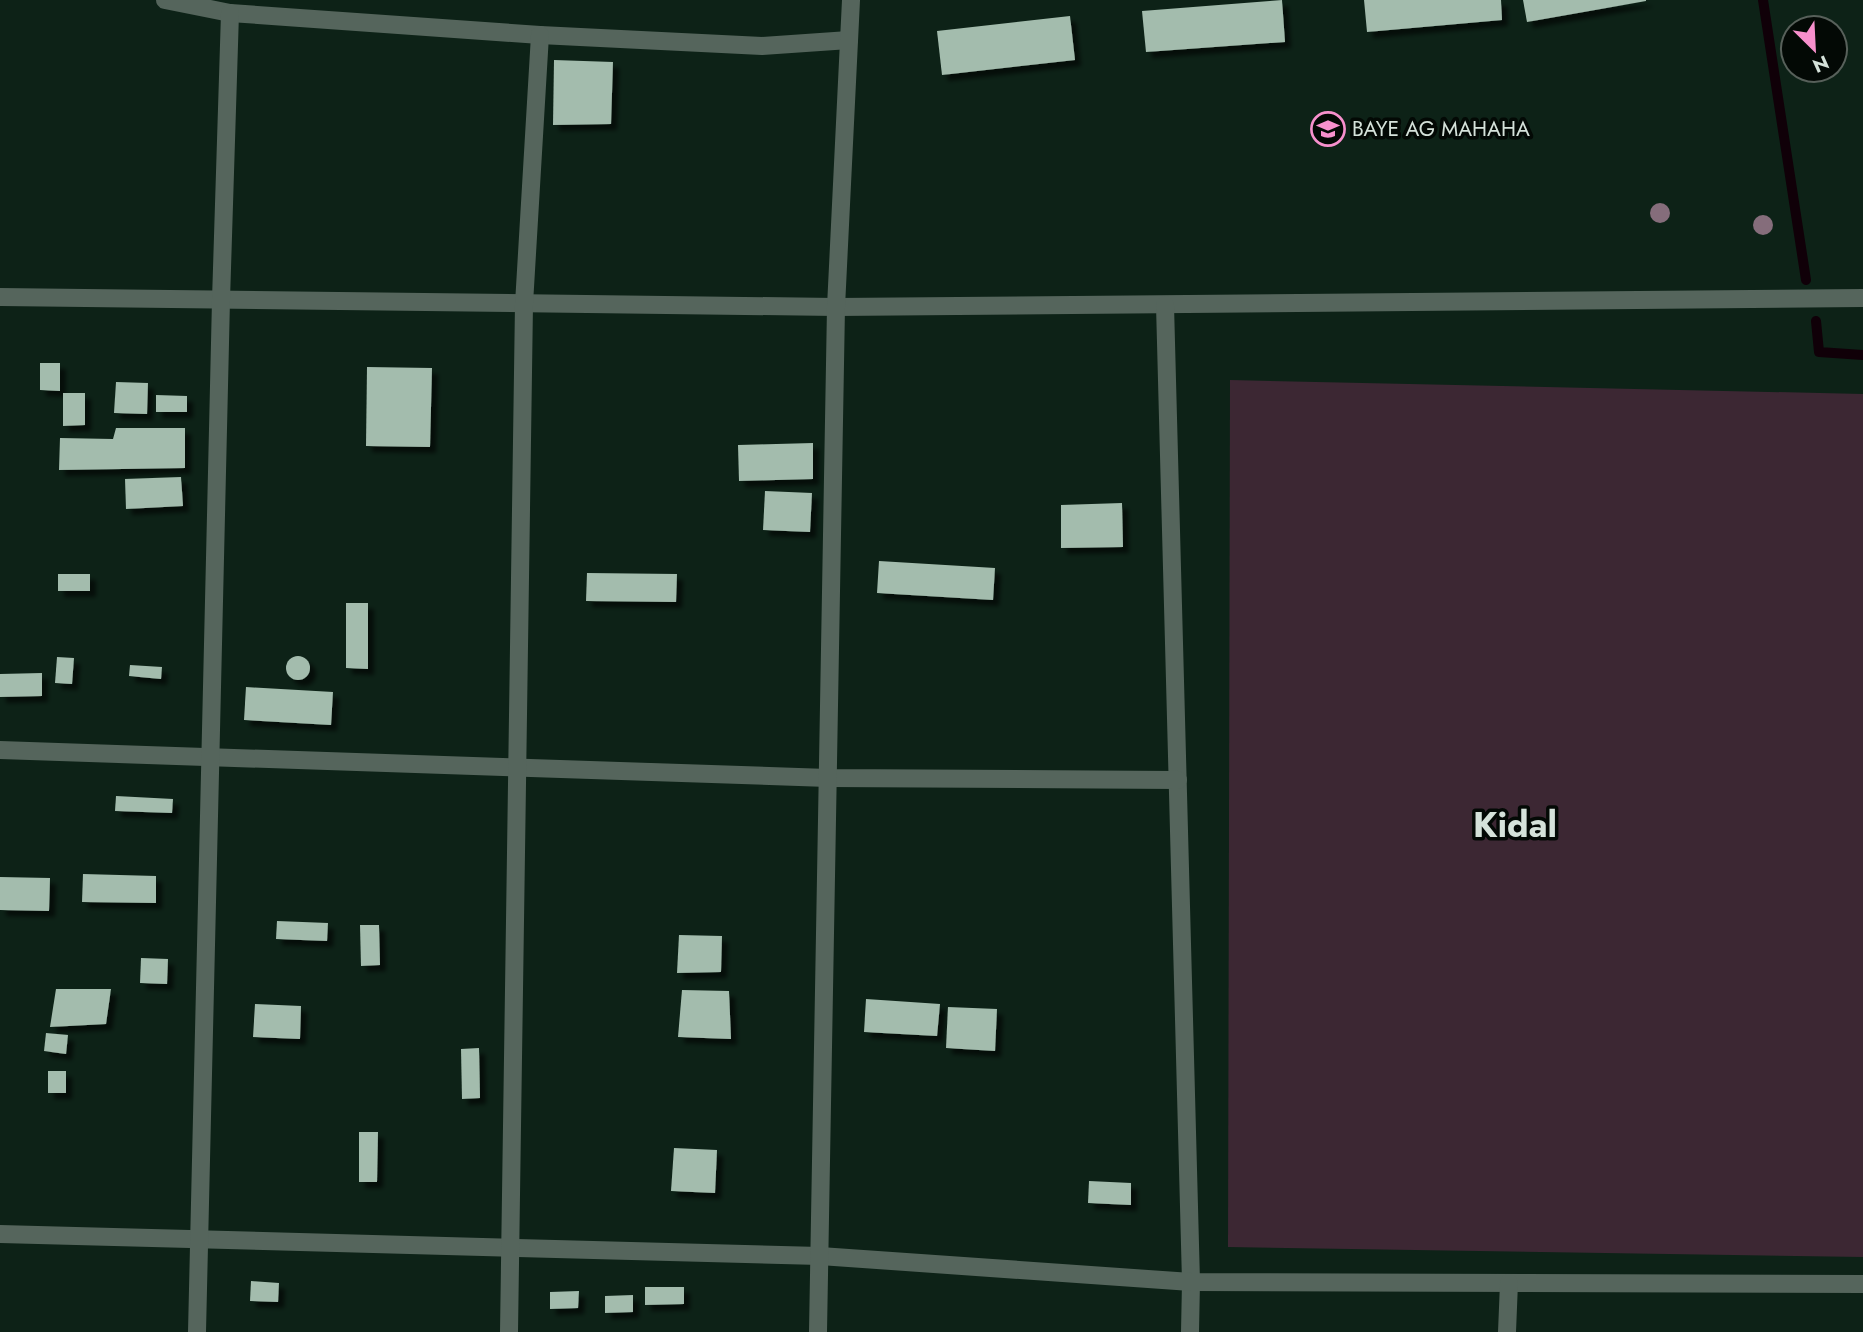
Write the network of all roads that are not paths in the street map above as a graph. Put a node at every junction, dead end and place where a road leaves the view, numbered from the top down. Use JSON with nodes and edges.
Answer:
{"nodes":[{"id":1,"x":165,"y":0,"type":"edge"},
{"id":2,"x":851,"y":0,"type":"edge"},
{"id":3,"x":230,"y":13,"type":"junction"},
{"id":4,"x":540,"y":35,"type":"junction"},
{"id":5,"x":849,"y":40,"type":"junction"},
{"id":6,"x":0,"y":298,"type":"edge"},
{"id":7,"x":1863,"y":298,"type":"edge"},
{"id":8,"x":220,"y":300,"type":"junction"},
{"id":9,"x":524,"y":304,"type":"junction"},
{"id":10,"x":1165,"y":305,"type":"junction"},
{"id":11,"x":836,"y":307,"type":"junction"},
{"id":12,"x":0,"y":750,"type":"edge"},
{"id":13,"x":210,"y":758,"type":"junction"},
{"id":14,"x":517,"y":769,"type":"junction"},
{"id":15,"x":828,"y":778,"type":"junction"},
{"id":16,"x":1178,"y":780,"type":"junction"},
{"id":17,"x":0,"y":1234,"type":"edge"},
{"id":18,"x":200,"y":1239,"type":"junction"},
{"id":19,"x":510,"y":1248,"type":"junction"},
{"id":20,"x":820,"y":1256,"type":"junction"},
{"id":21,"x":1191,"y":1282,"type":"junction"},
{"id":22,"x":1509,"y":1283,"type":"junction"},
{"id":23,"x":1863,"y":1284,"type":"edge"},
{"id":24,"x":197,"y":1332,"type":"edge"},
{"id":25,"x":509,"y":1332,"type":"edge"},
{"id":26,"x":818,"y":1332,"type":"edge"},
{"id":27,"x":1190,"y":1332,"type":"edge"},
{"id":28,"x":1507,"y":1332,"type":"edge"}],
"edges":[{"from":1,"to":3,"type":"street"},
{"from":2,"to":5,"type":"street"},
{"from":3,"to":4,"type":"street"},
{"from":3,"to":8,"type":"street"},
{"from":4,"to":5,"type":"street"},
{"from":4,"to":9,"type":"street"},
{"from":5,"to":11,"type":"street"},
{"from":6,"to":8,"type":"street"},
{"from":7,"to":10,"type":"street"},
{"from":8,"to":9,"type":"street"},
{"from":8,"to":13,"type":"street"},
{"from":9,"to":11,"type":"street"},
{"from":9,"to":14,"type":"street"},
{"from":10,"to":11,"type":"street"},
{"from":10,"to":16,"type":"street"},
{"from":11,"to":15,"type":"street"},
{"from":12,"to":13,"type":"street"},
{"from":13,"to":14,"type":"street"},
{"from":13,"to":18,"type":"street"},
{"from":14,"to":15,"type":"street"},
{"from":14,"to":19,"type":"street"},
{"from":15,"to":16,"type":"street"},
{"from":15,"to":20,"type":"street"},
{"from":16,"to":21,"type":"street"},
{"from":17,"to":18,"type":"street"},
{"from":18,"to":19,"type":"street"},
{"from":18,"to":24,"type":"street"},
{"from":19,"to":20,"type":"street"},
{"from":19,"to":25,"type":"street"},
{"from":20,"to":21,"type":"street"},
{"from":20,"to":26,"type":"street"},
{"from":21,"to":22,"type":"street"},
{"from":21,"to":27,"type":"street"},
{"from":22,"to":23,"type":"street"},
{"from":22,"to":28,"type":"street"}]}
